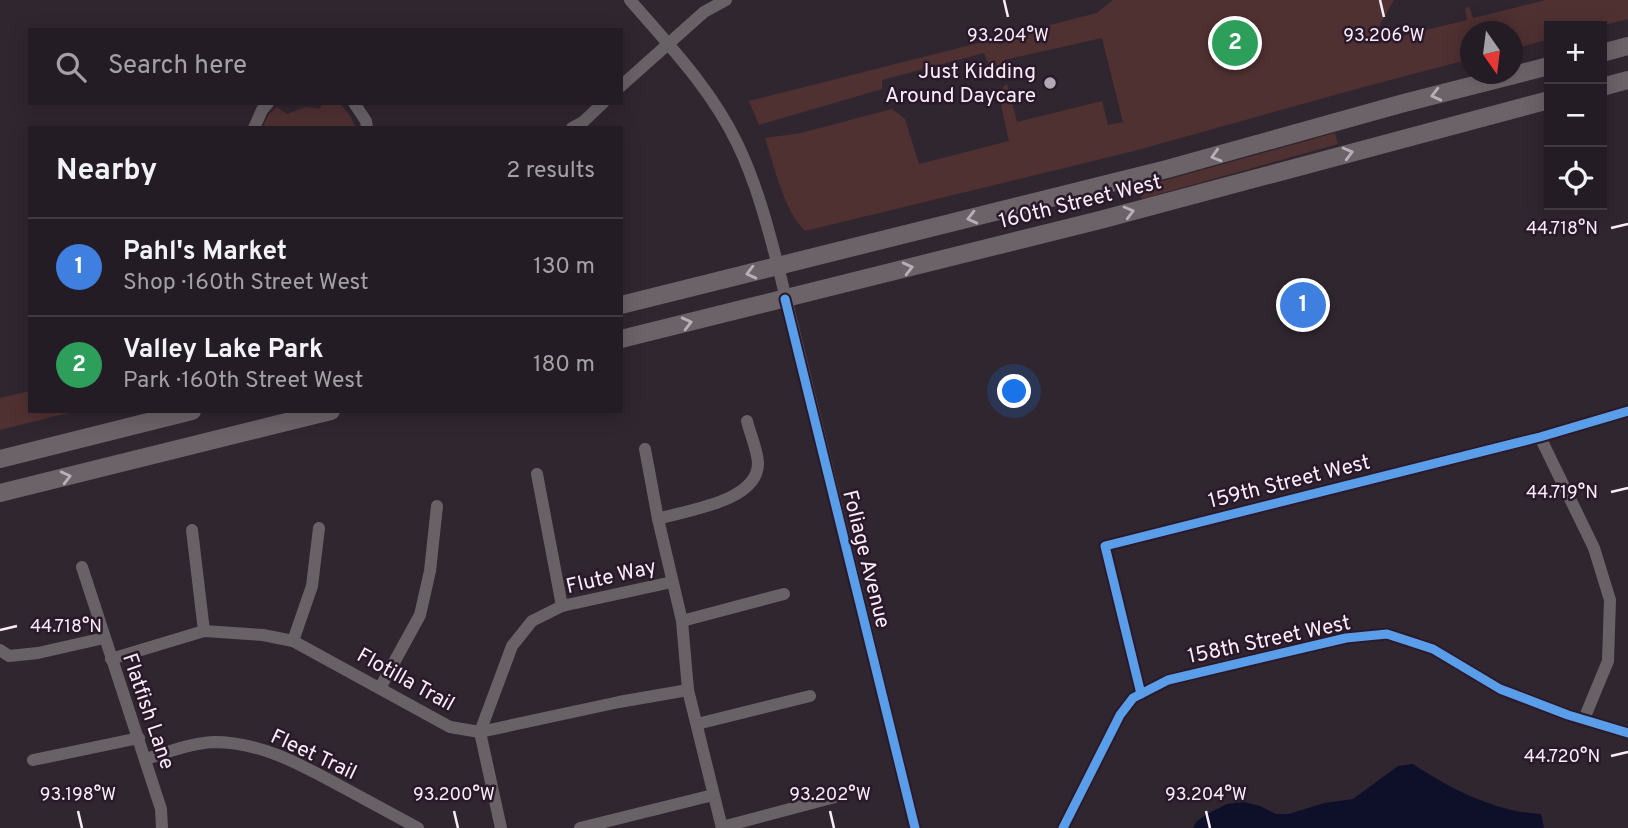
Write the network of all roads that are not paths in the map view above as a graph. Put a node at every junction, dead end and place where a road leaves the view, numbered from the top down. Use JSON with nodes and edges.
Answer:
{"nodes":[{"id":1,"x":630,"y":0,"type":"edge"},
{"id":2,"x":726,"y":0,"type":"edge"},
{"id":3,"x":668,"y":43,"type":"junction"},
{"id":4,"x":1628,"y":46,"type":"edge"},
{"id":5,"x":1607,"y":51,"type":"edge"},
{"id":6,"x":1544,"y":67,"type":"edge"},
{"id":7,"x":1628,"y":80,"type":"edge"},
{"id":8,"x":623,"y":84,"type":"edge"},
{"id":9,"x":1607,"y":86,"type":"edge"},
{"id":10,"x":1544,"y":101,"type":"edge"},
{"id":11,"x":266,"y":105,"type":"edge"},
{"id":12,"x":355,"y":105,"type":"edge"},
{"id":13,"x":601,"y":105,"type":"edge"},
{"id":14,"x":255,"y":126,"type":"edge"},
{"id":15,"x":367,"y":126,"type":"edge"},
{"id":16,"x":576,"y":126,"type":"edge"},
{"id":17,"x":778,"y":266,"type":"junction"},
{"id":18,"x":785,"y":299,"type":"junction"},
{"id":19,"x":623,"y":305,"type":"edge"},
{"id":20,"x":623,"y":339,"type":"edge"},
{"id":21,"x":1628,"y":411,"type":"edge"},
{"id":22,"x":184,"y":413,"type":"edge"},
{"id":23,"x":323,"y":413,"type":"edge"},
{"id":24,"x":747,"y":421,"type":"dead end"},
{"id":25,"x":1540,"y":437,"type":"junction"},
{"id":26,"x":645,"y":449,"type":"dead end"},
{"id":27,"x":0,"y":459,"type":"edge"},
{"id":28,"x":537,"y":474,"type":"dead end"},
{"id":29,"x":0,"y":494,"type":"edge"},
{"id":30,"x":437,"y":506,"type":"dead end"},
{"id":31,"x":658,"y":519,"type":"junction"},
{"id":32,"x":319,"y":528,"type":"dead end"},
{"id":33,"x":191,"y":530,"type":"dead end"},
{"id":34,"x":82,"y":567,"type":"dead end"},
{"id":35,"x":672,"y":582,"type":"junction"},
{"id":36,"x":784,"y":594,"type":"dead end"},
{"id":37,"x":562,"y":606,"type":"junction"},
{"id":38,"x":682,"y":621,"type":"junction"},
{"id":39,"x":204,"y":631,"type":"junction"},
{"id":40,"x":104,"y":638,"type":"junction"},
{"id":41,"x":293,"y":641,"type":"junction"},
{"id":42,"x":0,"y":650,"type":"edge"},
{"id":43,"x":111,"y":659,"type":"junction"},
{"id":44,"x":380,"y":688,"type":"junction"},
{"id":45,"x":688,"y":690,"type":"junction"},
{"id":46,"x":1141,"y":694,"type":"junction"},
{"id":47,"x":810,"y":696,"type":"dead end"},
{"id":48,"x":1584,"y":719,"type":"junction"},
{"id":49,"x":697,"y":724,"type":"junction"},
{"id":50,"x":480,"y":732,"type":"junction"},
{"id":51,"x":1628,"y":732,"type":"edge"},
{"id":52,"x":139,"y":738,"type":"junction"},
{"id":53,"x":146,"y":759,"type":"junction"},
{"id":54,"x":33,"y":760,"type":"dead end"},
{"id":55,"x":713,"y":795,"type":"junction"},
{"id":56,"x":835,"y":797,"type":"dead end"},
{"id":57,"x":612,"y":825,"type":"edge"},
{"id":58,"x":722,"y":827,"type":"edge"},
{"id":59,"x":162,"y":828,"type":"edge"},
{"id":60,"x":418,"y":828,"type":"edge"},
{"id":61,"x":501,"y":828,"type":"edge"},
{"id":62,"x":580,"y":828,"type":"edge"},
{"id":63,"x":915,"y":828,"type":"edge"},
{"id":64,"x":1063,"y":828,"type":"edge"}],
"edges":[{"from":1,"to":3,"type":"street","name":"Foliage Avenue"},
{"from":2,"to":3,"type":"street"},
{"from":3,"to":8,"type":"street"},
{"from":3,"to":17,"type":"street","name":"Foliage Avenue"},
{"from":4,"to":5,"type":"main road"},
{"from":6,"to":17,"type":"main road","name":"160th Street West","one_way":true},
{"from":7,"to":9,"type":"main road"},
{"from":18,"to":10,"type":"main road","name":"160th Street West","one_way":true},
{"from":11,"to":14,"type":"street"},
{"from":12,"to":15,"type":"street"},
{"from":13,"to":16,"type":"street"},
{"from":17,"to":18,"type":"street","name":"Foliage Avenue"},
{"from":17,"to":19,"type":"main road","name":"160th Street West","one_way":true},
{"from":20,"to":18,"type":"main road","name":"160th Street West","one_way":true},
{"from":18,"to":63,"type":"street","name":"Foliage Avenue"},
{"from":21,"to":25,"type":"street","name":"159th Street West"},
{"from":22,"to":27,"type":"main road"},
{"from":29,"to":23,"type":"main road","one_way":true},
{"from":24,"to":31,"type":"street"},
{"from":25,"to":46,"type":"street","name":"159th Street West"},
{"from":25,"to":48,"type":"street"},
{"from":26,"to":31,"type":"street","name":"Flute Way"},
{"from":28,"to":37,"type":"street"},
{"from":30,"to":44,"type":"street"},
{"from":31,"to":35,"type":"street","name":"Flute Way"},
{"from":32,"to":41,"type":"street"},
{"from":33,"to":39,"type":"street"},
{"from":34,"to":40,"type":"street","name":"Flatfish Lane"},
{"from":35,"to":37,"type":"street","name":"Flute Way"},
{"from":35,"to":38,"type":"street","name":"Flute Way"},
{"from":36,"to":38,"type":"street"},
{"from":37,"to":50,"type":"street","name":"Flute Way"},
{"from":38,"to":45,"type":"street","name":"Flute Way"},
{"from":39,"to":41,"type":"street","name":"Flotilla Trail"},
{"from":39,"to":43,"type":"street","name":"Flotilla Trail"},
{"from":40,"to":42,"type":"street"},
{"from":40,"to":43,"type":"street","name":"Flatfish Lane"},
{"from":41,"to":44,"type":"street","name":"Flotilla Trail"},
{"from":43,"to":52,"type":"street","name":"Flatfish Lane"},
{"from":44,"to":50,"type":"street","name":"Flotilla Trail"},
{"from":45,"to":49,"type":"street","name":"Flute Way"},
{"from":45,"to":50,"type":"street","name":"Flotilla Trail"},
{"from":46,"to":48,"type":"street","name":"158th Street West"},
{"from":46,"to":64,"type":"street","name":"158th Street West"},
{"from":47,"to":49,"type":"street"},
{"from":48,"to":51,"type":"street","name":"158th Street West"},
{"from":49,"to":55,"type":"street","name":"Flute Way"},
{"from":50,"to":61,"type":"street"},
{"from":52,"to":53,"type":"street","name":"Flatfish Lane"},
{"from":52,"to":54,"type":"street"},
{"from":53,"to":59,"type":"street","name":"Flatfish Lane"},
{"from":53,"to":60,"type":"street","name":"Fleet Trail"},
{"from":55,"to":57,"type":"street"},
{"from":55,"to":58,"type":"street","name":"Flute Way"},
{"from":56,"to":58,"type":"street"},
{"from":57,"to":62,"type":"street"}]}
